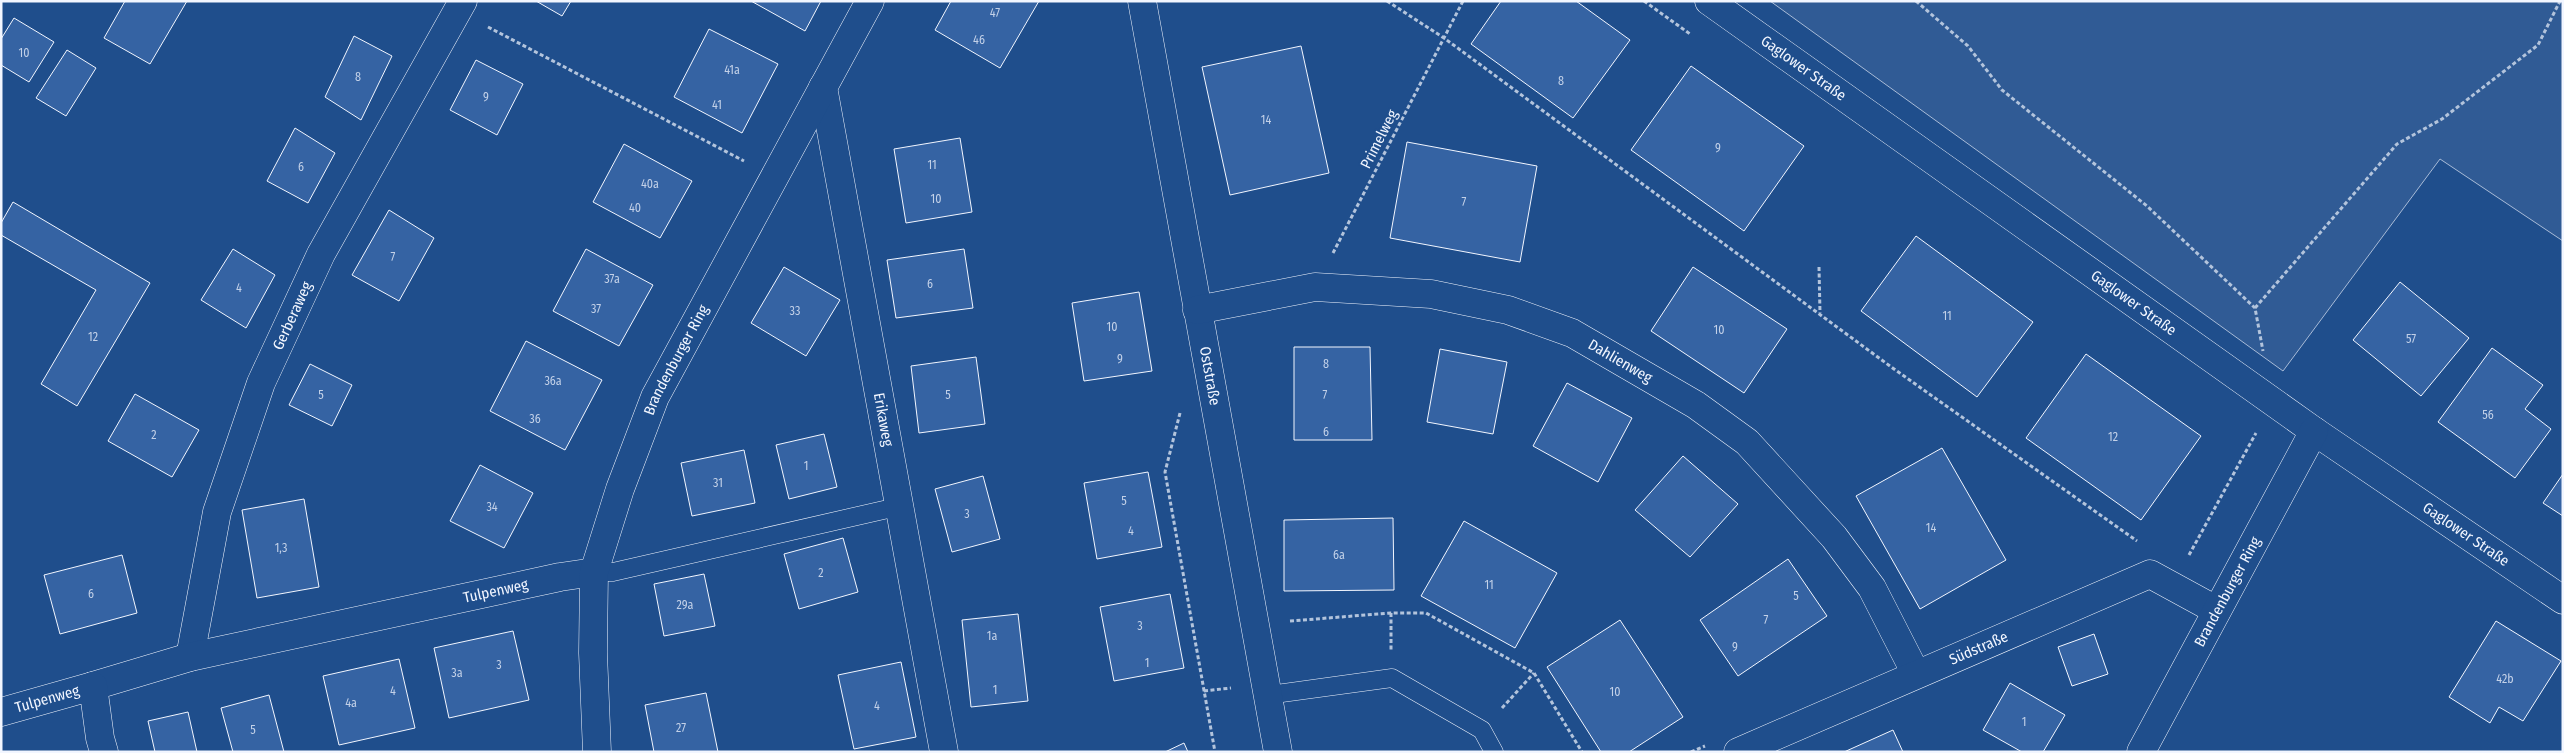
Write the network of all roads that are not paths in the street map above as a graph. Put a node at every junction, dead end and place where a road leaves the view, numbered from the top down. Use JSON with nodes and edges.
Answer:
{"nodes":[{"id":1,"x":870,"y":1,"type":"edge"},
{"id":2,"x":1142,"y":1,"type":"edge"},
{"id":3,"x":1709,"y":1,"type":"edge"},
{"id":4,"x":461,"y":6,"type":"edge"},
{"id":5,"x":823,"y":88,"type":"junction"},
{"id":6,"x":1197,"y":310,"type":"junction"},
{"id":7,"x":2314,"y":431,"type":"junction"},
{"id":8,"x":899,"y":504,"type":"junction"},
{"id":9,"x":594,"y":572,"type":"junction"},
{"id":10,"x":2563,"y":600,"type":"edge"},
{"id":11,"x":2216,"y":610,"type":"junction"},
{"id":12,"x":190,"y":657,"type":"junction"},
{"id":13,"x":1916,"y":674,"type":"junction"},
{"id":14,"x":93,"y":686,"type":"junction"},
{"id":15,"x":1268,"y":695,"type":"junction"},
{"id":16,"x":1,"y":712,"type":"edge"},
{"id":17,"x":104,"y":752,"type":"edge"},
{"id":18,"x":597,"y":752,"type":"edge"},
{"id":19,"x":944,"y":752,"type":"edge"},
{"id":20,"x":1278,"y":752,"type":"edge"},
{"id":21,"x":1494,"y":752,"type":"edge"},
{"id":22,"x":1738,"y":752,"type":"edge"},
{"id":23,"x":2141,"y":752,"type":"edge"}],
"edges":[{"from":1,"to":5,"type":"street","name":"Brandenburger Ring"},
{"from":2,"to":6,"type":"street","name":"Oststraße"},
{"from":3,"to":7,"type":"street","name":"Gaglower Straße"},
{"from":4,"to":12,"type":"street","name":"Gerberaweg"},
{"from":5,"to":8,"type":"street","name":"Erikaweg"},
{"from":5,"to":9,"type":"street","name":"Brandenburger Ring"},
{"from":6,"to":13,"type":"street","name":"Dahlienweg"},
{"from":6,"to":15,"type":"street","name":"Oststraße"},
{"from":7,"to":10,"type":"street","name":"Gaglower Straße"},
{"from":7,"to":11,"type":"street","name":"Brandenburger Ring"},
{"from":8,"to":9,"type":"lane","name":"Tulpenweg"},
{"from":8,"to":19,"type":"street","name":"Erikaweg"},
{"from":9,"to":12,"type":"street","name":"Tulpenweg"},
{"from":9,"to":18,"type":"street","name":"Brandenburger Ring"},
{"from":11,"to":13,"type":"street","name":"Südstraße"},
{"from":11,"to":23,"type":"street","name":"Brandenburger Ring"},
{"from":12,"to":14,"type":"street","name":"Tulpenweg"},
{"from":13,"to":22,"type":"street","name":"Südstraße"},
{"from":14,"to":16,"type":"street","name":"Tulpenweg"},
{"from":14,"to":17,"type":"street","name":"Tulpenweg"},
{"from":15,"to":20,"type":"street","name":"Oststraße"},
{"from":15,"to":21,"type":"lane"}]}
